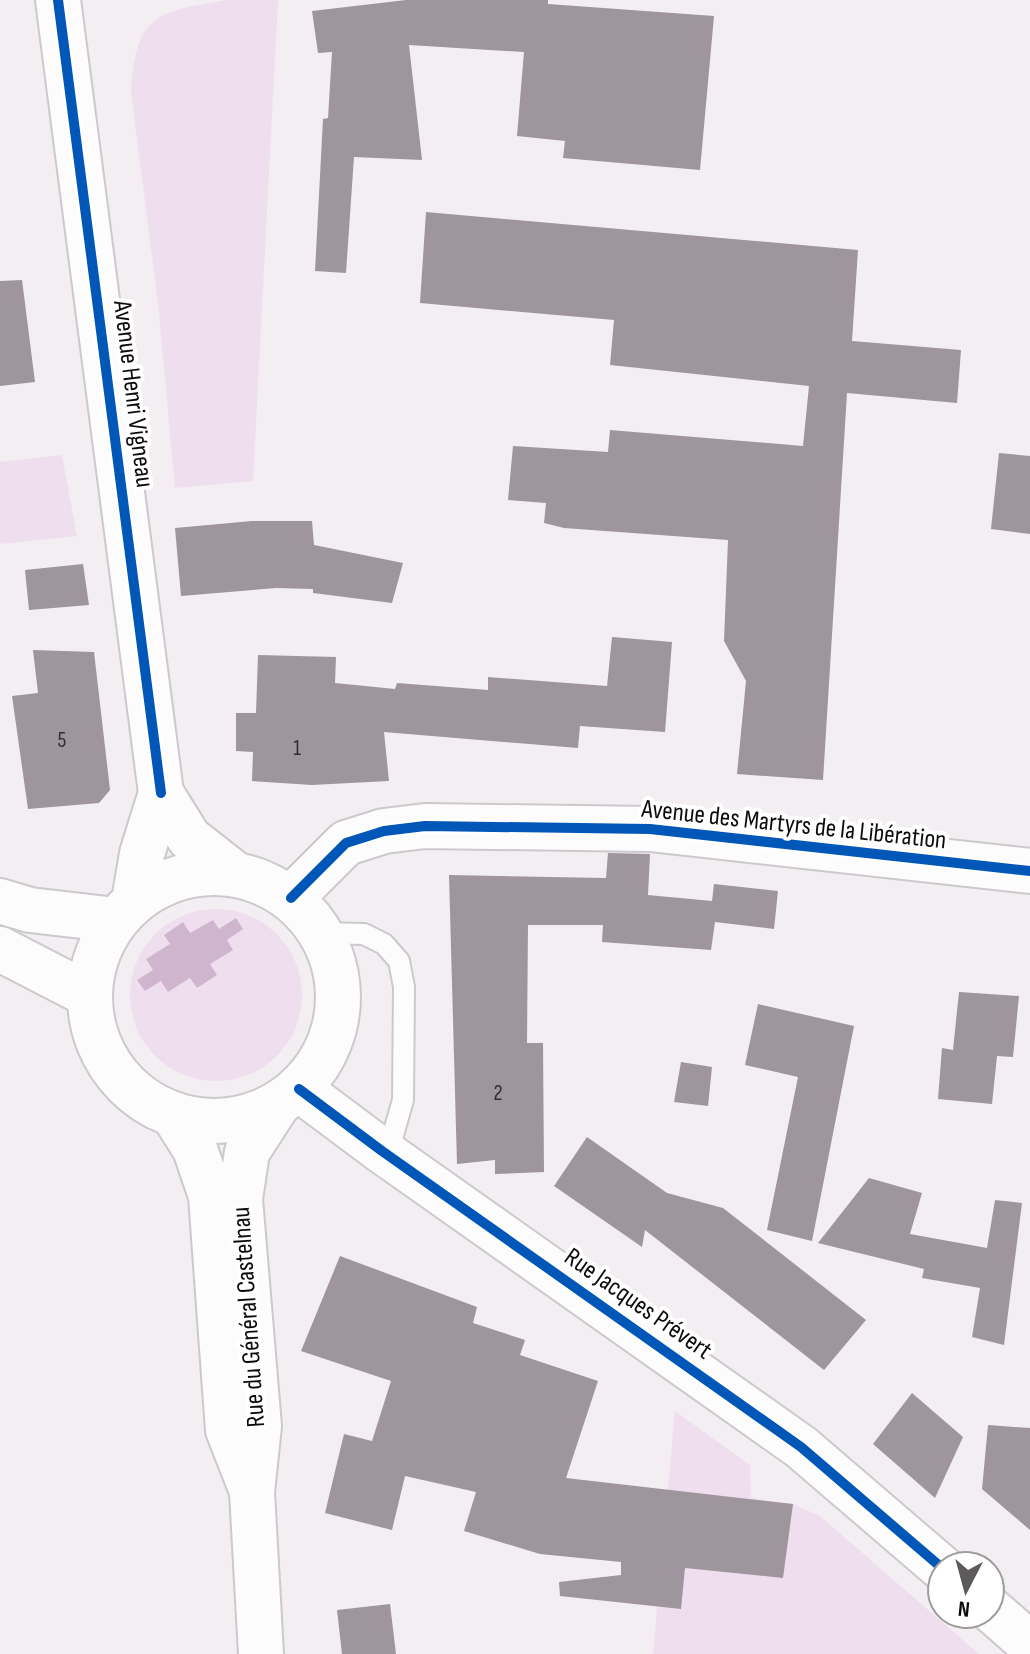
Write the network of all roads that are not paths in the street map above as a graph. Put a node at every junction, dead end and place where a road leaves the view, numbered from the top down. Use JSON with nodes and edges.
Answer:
{"nodes":[{"id":1,"x":58,"y":0,"type":"edge"},
{"id":2,"x":161,"y":793,"type":"junction"},
{"id":3,"x":1030,"y":871,"type":"edge"},
{"id":4,"x":235,"y":874,"type":"junction"},
{"id":5,"x":291,"y":898,"type":"junction"},
{"id":6,"x":0,"y":901,"type":"edge"},
{"id":7,"x":125,"y":910,"type":"junction"},
{"id":8,"x":322,"y":933,"type":"junction"},
{"id":9,"x":0,"y":949,"type":"edge"},
{"id":10,"x":89,"y":995,"type":"junction"},
{"id":11,"x":288,"y":1096,"type":"junction"},
{"id":12,"x":173,"y":1114,"type":"junction"},
{"id":13,"x":382,"y":1151,"type":"junction"},
{"id":14,"x":240,"y":1388,"type":"junction"},
{"id":15,"x":926,"y":1554,"type":"edge"},
{"id":16,"x":1006,"y":1623,"type":"edge"},
{"id":17,"x":1030,"y":1644,"type":"edge"},
{"id":18,"x":261,"y":1654,"type":"edge"}],
"edges":[{"from":1,"to":2,"type":"main road","name":"Avenue Henri Vigneau"},
{"from":2,"to":4,"type":"main road","name":"Avenue Henri Vigneau"},
{"from":2,"to":7,"type":"main road","name":"Avenue Henri Vigneau"},
{"from":3,"to":5,"type":"main road","name":"Avenue des Martyrs de la Libération"},
{"from":4,"to":5,"type":"main road"},
{"from":4,"to":7,"type":"main road"},
{"from":5,"to":8,"type":"main road"},
{"from":6,"to":7,"type":"main road"},
{"from":7,"to":10,"type":"main road"},
{"from":8,"to":11,"type":"main road"},
{"from":8,"to":13,"type":"lane"},
{"from":9,"to":10,"type":"main road"},
{"from":10,"to":12,"type":"main road"},
{"from":11,"to":12,"type":"main road"},
{"from":11,"to":13,"type":"main road","name":"Rue Jacques Prévert"},
{"from":11,"to":14,"type":"main road","name":"Rue du Général Castelnau"},
{"from":12,"to":14,"type":"main road","name":"Rue du Général Castelnau"},
{"from":13,"to":15,"type":"main road","name":"Rue Jacques Prévert"},
{"from":14,"to":18,"type":"main road","name":"Rue du Général Castelnau"},
{"from":16,"to":17,"type":"main road"}]}
